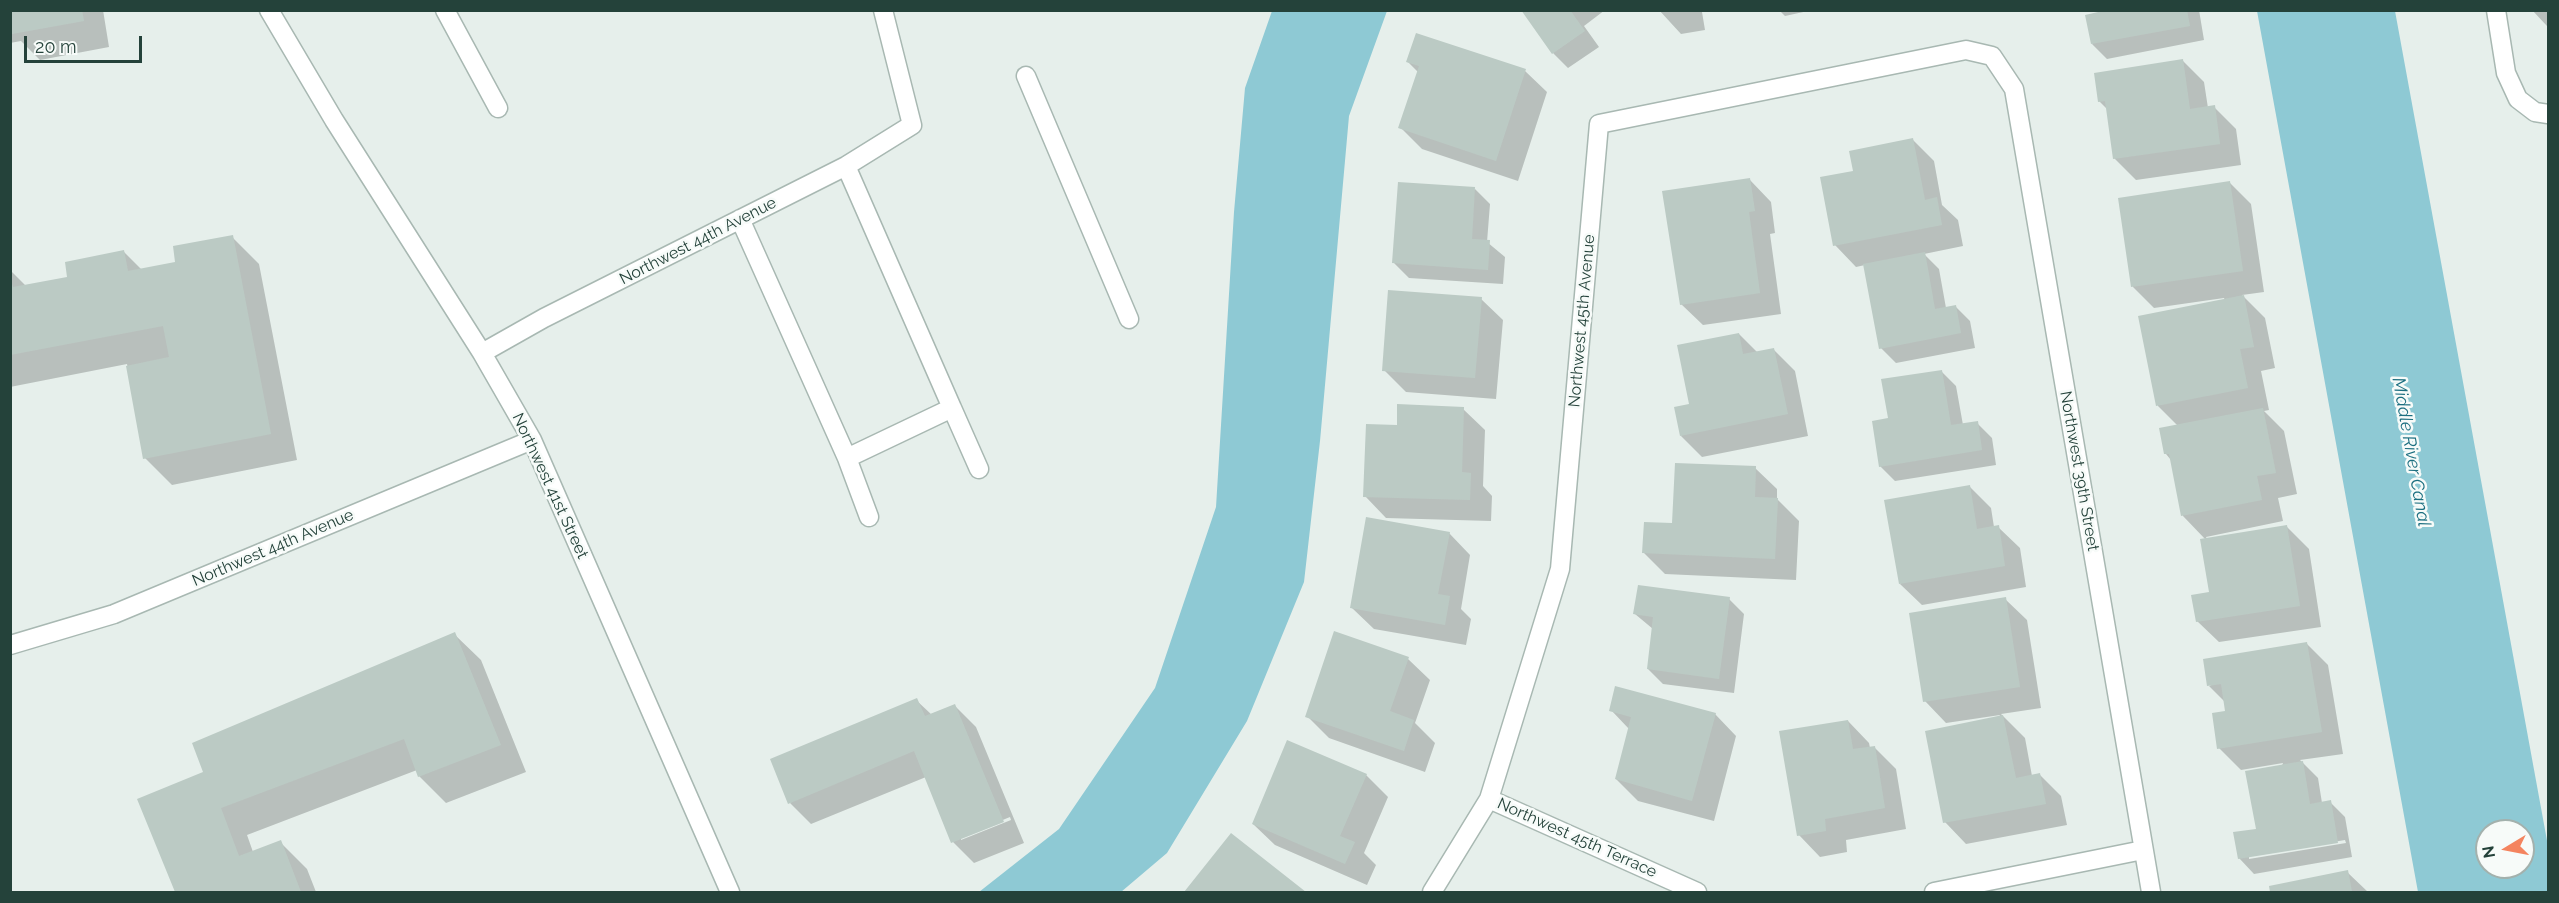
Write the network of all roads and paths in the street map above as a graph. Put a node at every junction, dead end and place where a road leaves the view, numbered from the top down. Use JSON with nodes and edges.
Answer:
{"nodes":[{"id":1,"x":269,"y":10,"type":"edge"},
{"id":2,"x":445,"y":10,"type":"edge"},
{"id":3,"x":883,"y":10,"type":"edge"},
{"id":4,"x":2496,"y":10,"type":"edge"},
{"id":5,"x":1992,"y":56,"type":"joint"},
{"id":6,"x":1026,"y":76,"type":"dead end"},
{"id":7,"x":498,"y":108,"type":"dead end"},
{"id":8,"x":2548,"y":114,"type":"edge"},
{"id":9,"x":846,"y":166,"type":"junction"},
{"id":10,"x":740,"y":219,"type":"junction"},
{"id":11,"x":1129,"y":319,"type":"dead end"},
{"id":12,"x":482,"y":353,"type":"junction"},
{"id":13,"x":952,"y":408,"type":"junction"},
{"id":14,"x":532,"y":440,"type":"junction"},
{"id":15,"x":847,"y":458,"type":"junction"},
{"id":16,"x":979,"y":469,"type":"dead end"},
{"id":17,"x":869,"y":517,"type":"dead end"},
{"id":18,"x":10,"y":645,"type":"edge"},
{"id":19,"x":1489,"y":798,"type":"junction"},
{"id":20,"x":2143,"y":850,"type":"junction"},
{"id":21,"x":730,"y":892,"type":"edge"},
{"id":22,"x":1432,"y":892,"type":"edge"},
{"id":23,"x":1697,"y":892,"type":"edge"},
{"id":24,"x":1934,"y":892,"type":"edge"},
{"id":25,"x":2151,"y":892,"type":"edge"}],
"edges":[{"from":1,"to":12,"type":"street","name":"Northwest 41st Street"},
{"from":2,"to":7,"type":"street"},
{"from":3,"to":9,"type":"street","name":"Northwest 44th Avenue"},
{"from":4,"to":8,"type":"street"},
{"from":5,"to":19,"type":"street","name":"Northwest 45th Avenue"},
{"from":5,"to":20,"type":"street","name":"Northwest 39th Street"},
{"from":6,"to":11,"type":"street"},
{"from":9,"to":10,"type":"street","name":"Northwest 44th Avenue"},
{"from":9,"to":13,"type":"street"},
{"from":10,"to":12,"type":"street","name":"Northwest 44th Avenue"},
{"from":10,"to":15,"type":"street"},
{"from":12,"to":14,"type":"street","name":"Northwest 41st Street"},
{"from":13,"to":15,"type":"street"},
{"from":13,"to":16,"type":"street"},
{"from":14,"to":18,"type":"street","name":"Northwest 44th Avenue"},
{"from":14,"to":21,"type":"street","name":"Northwest 41st Street"},
{"from":15,"to":17,"type":"street"},
{"from":19,"to":22,"type":"street","name":"Northwest 45th Avenue"},
{"from":19,"to":23,"type":"street","name":"Northwest 45th Terrace"},
{"from":20,"to":24,"type":"street"},
{"from":20,"to":25,"type":"street","name":"Northwest 39th Street"}]}
